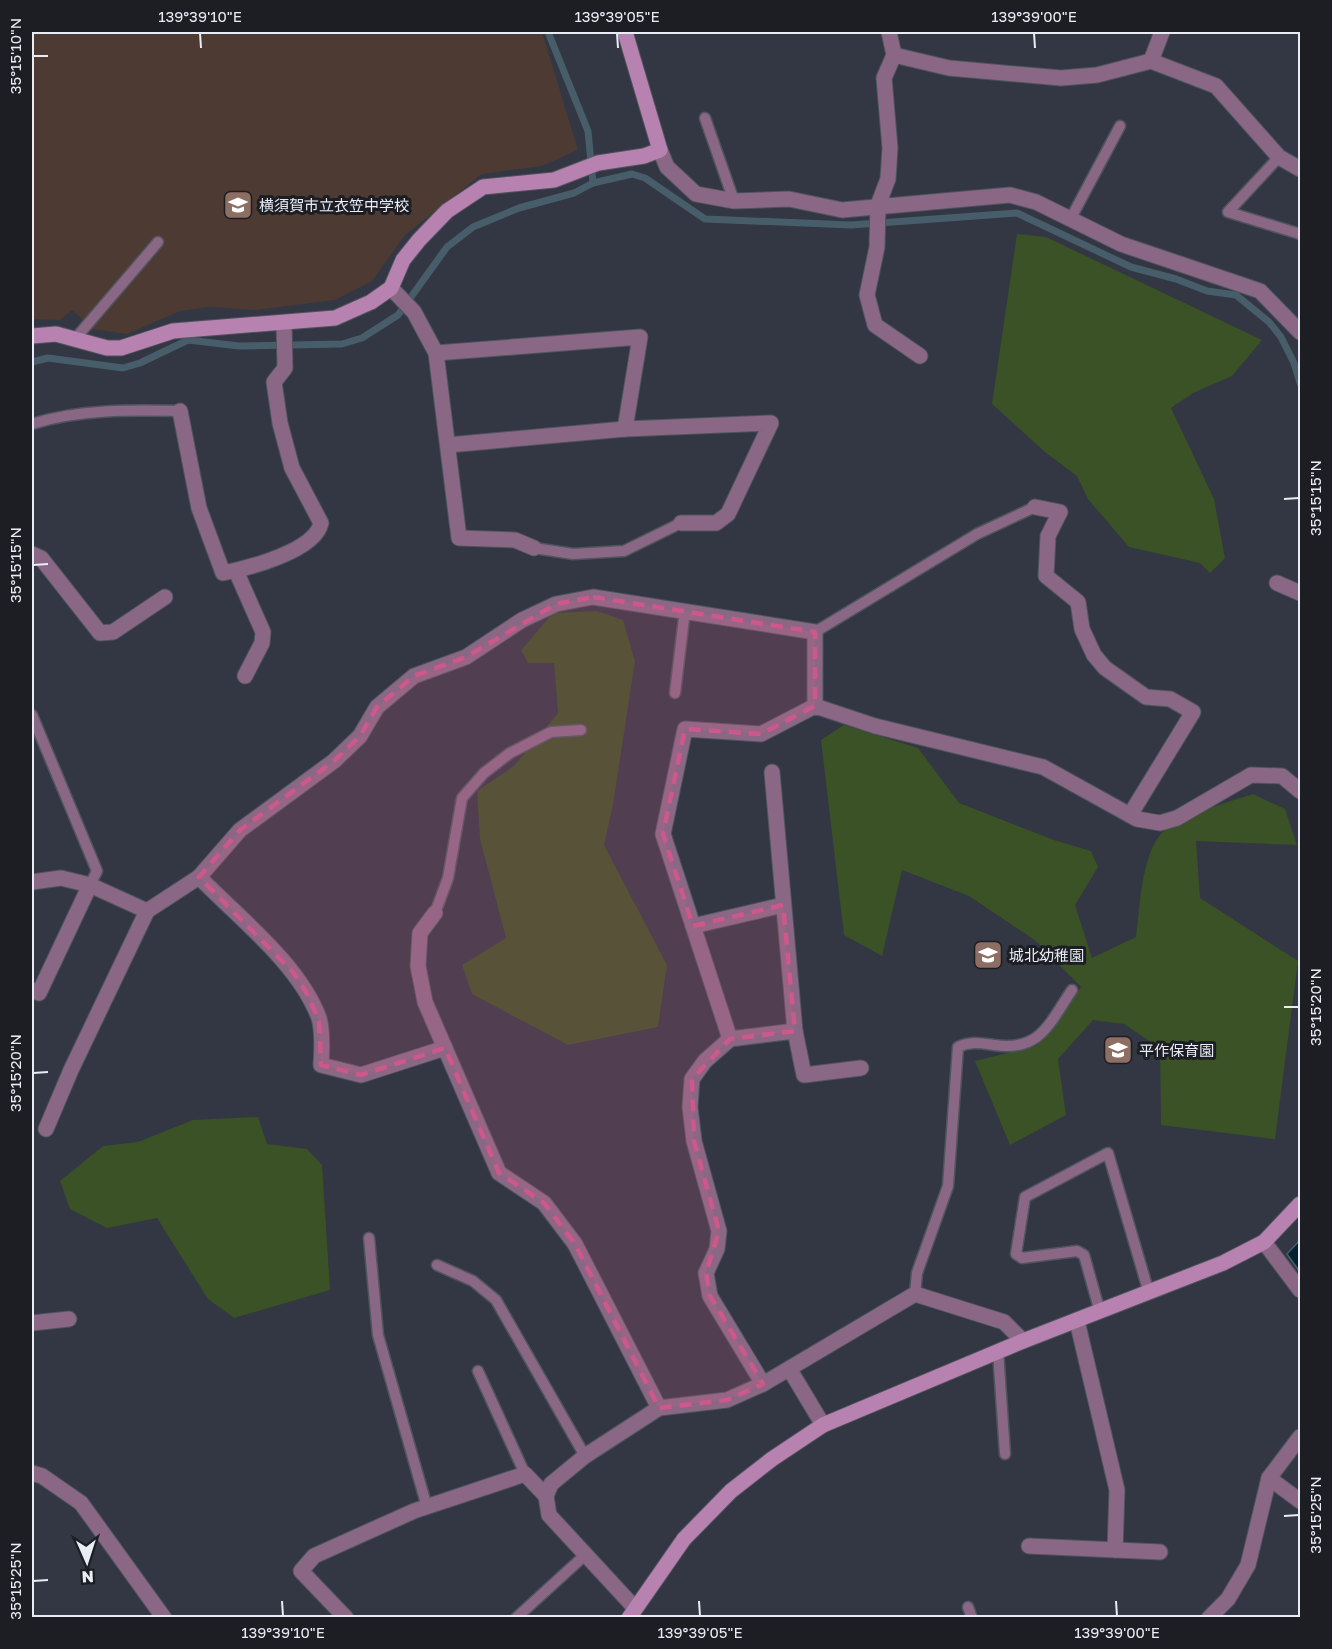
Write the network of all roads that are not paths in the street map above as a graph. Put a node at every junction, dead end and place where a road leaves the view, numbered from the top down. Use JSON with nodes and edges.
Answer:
{"nodes":[{"id":1,"x":625,"y":32,"type":"edge"},
{"id":2,"x":889,"y":32,"type":"edge"},
{"id":3,"x":1162,"y":32,"type":"edge"},
{"id":4,"x":894,"y":55,"type":"junction"},
{"id":5,"x":1151,"y":61,"type":"junction"},
{"id":6,"x":705,"y":118,"type":"dead end"},
{"id":7,"x":1120,"y":126,"type":"dead end"},
{"id":8,"x":660,"y":150,"type":"junction"},
{"id":9,"x":1279,"y":157,"type":"junction"},
{"id":10,"x":1300,"y":169,"type":"edge"},
{"id":11,"x":734,"y":201,"type":"junction"},
{"id":12,"x":878,"y":205,"type":"junction"},
{"id":13,"x":1071,"y":218,"type":"junction"},
{"id":14,"x":1300,"y":234,"type":"edge"},
{"id":15,"x":158,"y":242,"type":"dead end"},
{"id":16,"x":391,"y":288,"type":"junction"},
{"id":17,"x":1300,"y":332,"type":"edge"},
{"id":18,"x":32,"y":336,"type":"edge"},
{"id":19,"x":285,"y":337,"type":"junction"},
{"id":20,"x":75,"y":339,"type":"junction"},
{"id":21,"x":436,"y":353,"type":"junction"},
{"id":22,"x":920,"y":356,"type":"dead end"},
{"id":23,"x":180,"y":411,"type":"joint"},
{"id":24,"x":32,"y":424,"type":"edge"},
{"id":25,"x":625,"y":429,"type":"junction"},
{"id":26,"x":448,"y":445,"type":"junction"},
{"id":27,"x":1035,"y":507,"type":"joint"},
{"id":28,"x":681,"y":524,"type":"joint"},
{"id":29,"x":534,"y":548,"type":"joint"},
{"id":30,"x":32,"y":554,"type":"edge"},
{"id":31,"x":236,"y":571,"type":"junction"},
{"id":32,"x":1277,"y":583,"type":"dead end"},
{"id":33,"x":1300,"y":592,"type":"edge"},
{"id":34,"x":165,"y":597,"type":"dead end"},
{"id":35,"x":685,"y":610,"type":"junction"},
{"id":36,"x":814,"y":633,"type":"junction"},
{"id":37,"x":245,"y":676,"type":"dead end"},
{"id":38,"x":675,"y":693,"type":"dead end"},
{"id":39,"x":815,"y":706,"type":"junction"},
{"id":40,"x":32,"y":715,"type":"edge"},
{"id":41,"x":581,"y":730,"type":"dead end"},
{"id":42,"x":772,"y":772,"type":"dead end"},
{"id":43,"x":1300,"y":791,"type":"edge"},
{"id":44,"x":1130,"y":815,"type":"junction"},
{"id":45,"x":199,"y":877,"type":"junction"},
{"id":46,"x":32,"y":882,"type":"edge"},
{"id":47,"x":90,"y":885,"type":"junction"},
{"id":48,"x":783,"y":904,"type":"junction"},
{"id":49,"x":147,"y":911,"type":"junction"},
{"id":50,"x":435,"y":913,"type":"joint"},
{"id":51,"x":693,"y":926,"type":"junction"},
{"id":52,"x":32,"y":990,"type":"edge"},
{"id":53,"x":1072,"y":990,"type":"dead end"},
{"id":54,"x":795,"y":1031,"type":"junction"},
{"id":55,"x":730,"y":1040,"type":"junction"},
{"id":56,"x":445,"y":1048,"type":"junction"},
{"id":57,"x":861,"y":1068,"type":"dead end"},
{"id":58,"x":46,"y":1130,"type":"dead end"},
{"id":59,"x":1300,"y":1204,"type":"edge"},
{"id":60,"x":369,"y":1238,"type":"dead end"},
{"id":61,"x":1264,"y":1242,"type":"junction"},
{"id":62,"x":437,"y":1265,"type":"dead end"},
{"id":63,"x":1300,"y":1290,"type":"edge"},
{"id":64,"x":1149,"y":1293,"type":"junction"},
{"id":65,"x":915,"y":1294,"type":"junction"},
{"id":66,"x":1100,"y":1312,"type":"junction"},
{"id":67,"x":69,"y":1319,"type":"dead end"},
{"id":68,"x":1077,"y":1321,"type":"junction"},
{"id":69,"x":32,"y":1323,"type":"edge"},
{"id":70,"x":1023,"y":1341,"type":"junction"},
{"id":71,"x":998,"y":1351,"type":"junction"},
{"id":72,"x":790,"y":1370,"type":"junction"},
{"id":73,"x":478,"y":1371,"type":"dead end"},
{"id":74,"x":763,"y":1384,"type":"junction"},
{"id":75,"x":659,"y":1408,"type":"junction"},
{"id":76,"x":823,"y":1425,"type":"junction"},
{"id":77,"x":1300,"y":1437,"type":"edge"},
{"id":78,"x":1005,"y":1454,"type":"dead end"},
{"id":79,"x":585,"y":1456,"type":"junction"},
{"id":80,"x":32,"y":1473,"type":"edge"},
{"id":81,"x":525,"y":1474,"type":"junction"},
{"id":82,"x":1269,"y":1478,"type":"junction"},
{"id":83,"x":546,"y":1496,"type":"junction"},
{"id":84,"x":1300,"y":1501,"type":"edge"},
{"id":85,"x":427,"y":1507,"type":"junction"},
{"id":86,"x":1029,"y":1546,"type":"dead end"},
{"id":87,"x":1115,"y":1550,"type":"junction"},
{"id":88,"x":1160,"y":1552,"type":"dead end"},
{"id":89,"x":584,"y":1556,"type":"junction"},
{"id":90,"x":632,"y":1612,"type":"edge"},
{"id":91,"x":164,"y":1617,"type":"edge"},
{"id":92,"x":346,"y":1617,"type":"edge"},
{"id":93,"x":516,"y":1617,"type":"edge"},
{"id":94,"x":1209,"y":1617,"type":"edge"}],
"edges":[{"from":1,"to":8,"type":"street"},
{"from":2,"to":4,"type":"street"},
{"from":3,"to":5,"type":"street"},
{"from":4,"to":5,"type":"street"},
{"from":4,"to":12,"type":"street"},
{"from":5,"to":9,"type":"street"},
{"from":6,"to":11,"type":"lane"},
{"from":7,"to":13,"type":"lane"},
{"from":8,"to":11,"type":"street"},
{"from":8,"to":16,"type":"street"},
{"from":9,"to":10,"type":"street"},
{"from":9,"to":14,"type":"lane"},
{"from":11,"to":12,"type":"street"},
{"from":12,"to":13,"type":"street"},
{"from":12,"to":22,"type":"street"},
{"from":13,"to":17,"type":"street"},
{"from":15,"to":20,"type":"lane"},
{"from":16,"to":19,"type":"street"},
{"from":16,"to":21,"type":"street"},
{"from":18,"to":20,"type":"street"},
{"from":19,"to":20,"type":"street"},
{"from":19,"to":31,"type":"street"},
{"from":21,"to":25,"type":"street"},
{"from":21,"to":26,"type":"street"},
{"from":23,"to":24,"type":"lane"},
{"from":23,"to":31,"type":"street"},
{"from":25,"to":26,"type":"street"},
{"from":25,"to":28,"type":"street"},
{"from":26,"to":29,"type":"street"},
{"from":27,"to":36,"type":"lane"},
{"from":27,"to":44,"type":"street"},
{"from":28,"to":29,"type":"lane"},
{"from":30,"to":34,"type":"street"},
{"from":31,"to":37,"type":"street"},
{"from":32,"to":33,"type":"street"},
{"from":35,"to":36,"type":"street"},
{"from":35,"to":38,"type":"lane"},
{"from":35,"to":45,"type":"street"},
{"from":36,"to":39,"type":"street"},
{"from":39,"to":44,"type":"street"},
{"from":39,"to":51,"type":"street"},
{"from":40,"to":47,"type":"lane"},
{"from":41,"to":50,"type":"lane"},
{"from":42,"to":48,"type":"street"},
{"from":43,"to":44,"type":"street"},
{"from":45,"to":49,"type":"street"},
{"from":45,"to":56,"type":"street"},
{"from":46,"to":47,"type":"street"},
{"from":47,"to":49,"type":"street"},
{"from":47,"to":52,"type":"street"},
{"from":48,"to":51,"type":"street"},
{"from":48,"to":54,"type":"street"},
{"from":49,"to":58,"type":"street"},
{"from":50,"to":56,"type":"street"},
{"from":51,"to":55,"type":"street"},
{"from":53,"to":65,"type":"lane"},
{"from":54,"to":55,"type":"street"},
{"from":54,"to":57,"type":"street"},
{"from":55,"to":74,"type":"street"},
{"from":56,"to":75,"type":"street"},
{"from":59,"to":61,"type":"street"},
{"from":60,"to":85,"type":"lane"},
{"from":61,"to":63,"type":"street"},
{"from":61,"to":64,"type":"street"},
{"from":62,"to":79,"type":"lane"},
{"from":64,"to":66,"type":"street"},
{"from":64,"to":66,"type":"lane"},
{"from":65,"to":70,"type":"street"},
{"from":65,"to":72,"type":"street"},
{"from":66,"to":68,"type":"street"},
{"from":67,"to":69,"type":"street"},
{"from":68,"to":70,"type":"street"},
{"from":68,"to":87,"type":"street"},
{"from":70,"to":71,"type":"street"},
{"from":71,"to":76,"type":"street"},
{"from":71,"to":78,"type":"lane"},
{"from":72,"to":74,"type":"street"},
{"from":72,"to":76,"type":"street"},
{"from":73,"to":81,"type":"lane"},
{"from":74,"to":75,"type":"street"},
{"from":75,"to":79,"type":"street"},
{"from":76,"to":90,"type":"street"},
{"from":77,"to":82,"type":"street"},
{"from":79,"to":83,"type":"street"},
{"from":80,"to":91,"type":"street"},
{"from":81,"to":83,"type":"street"},
{"from":81,"to":85,"type":"street"},
{"from":82,"to":84,"type":"street"},
{"from":82,"to":94,"type":"street"},
{"from":83,"to":89,"type":"street"},
{"from":85,"to":92,"type":"street"},
{"from":86,"to":87,"type":"street"},
{"from":87,"to":88,"type":"street"},
{"from":89,"to":90,"type":"street"},
{"from":89,"to":93,"type":"lane"}]}
